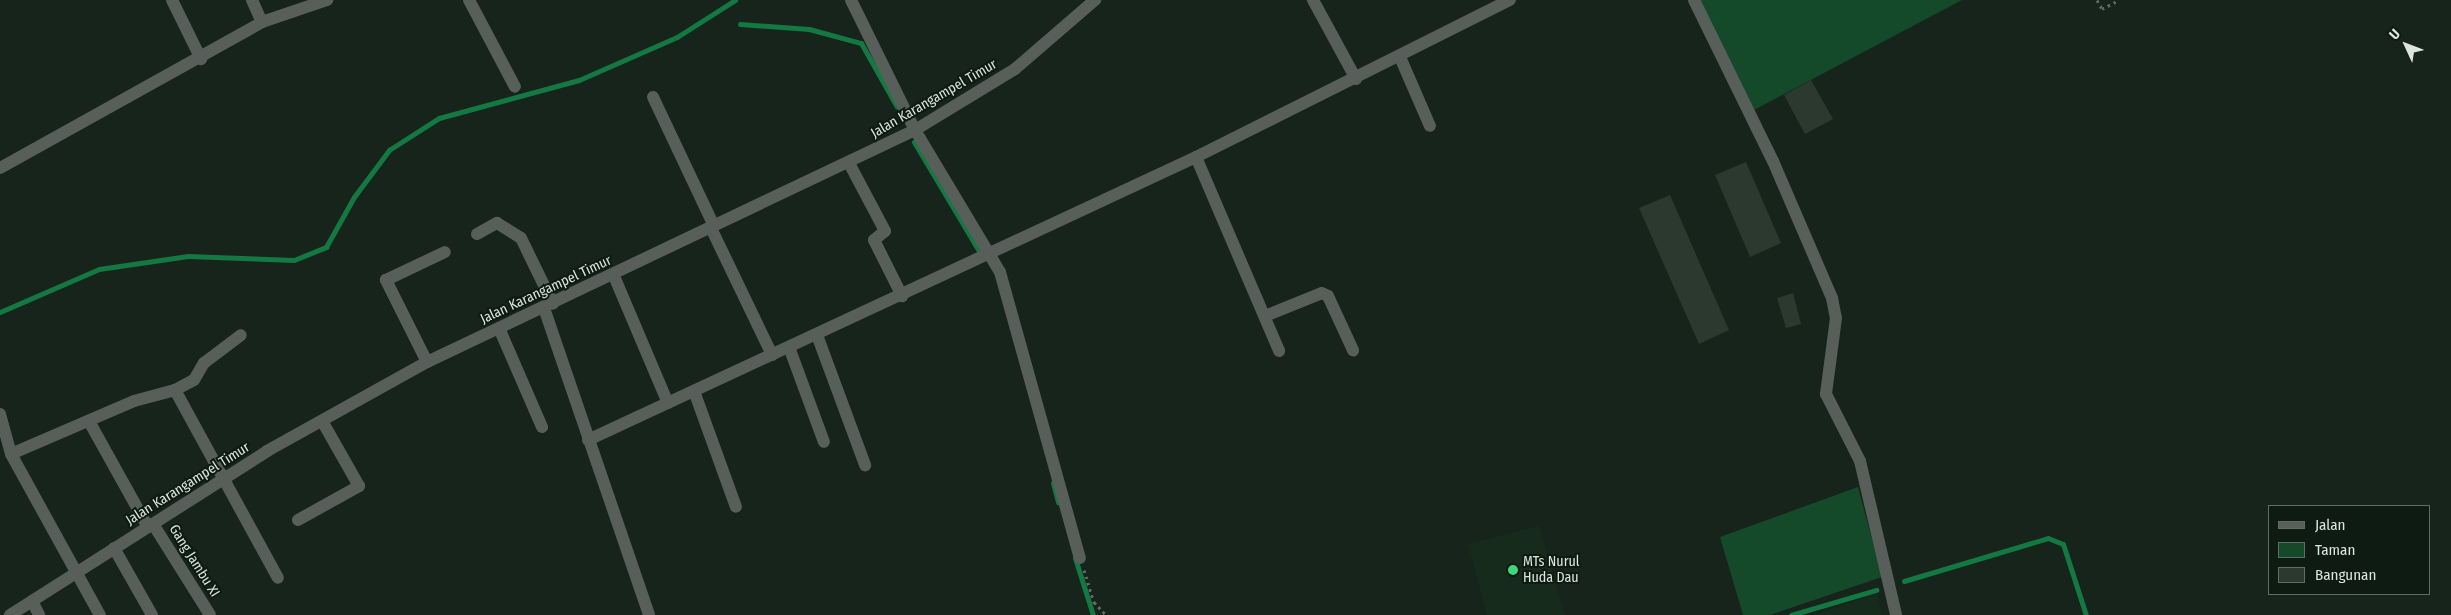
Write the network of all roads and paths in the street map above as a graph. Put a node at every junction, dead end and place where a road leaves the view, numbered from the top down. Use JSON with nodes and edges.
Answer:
{"nodes":[{"id":1,"x":172,"y":0,"type":"edge"},
{"id":2,"x":252,"y":0,"type":"edge"},
{"id":3,"x":327,"y":0,"type":"edge"},
{"id":4,"x":469,"y":0,"type":"edge"},
{"id":5,"x":851,"y":0,"type":"edge"},
{"id":6,"x":1095,"y":0,"type":"edge"},
{"id":7,"x":1313,"y":0,"type":"edge"},
{"id":8,"x":1510,"y":0,"type":"edge"},
{"id":9,"x":1694,"y":0,"type":"edge"},
{"id":10,"x":2097,"y":0,"type":"edge"},
{"id":11,"x":2119,"y":0,"type":"edge"},
{"id":12,"x":262,"y":22,"type":"junction"},
{"id":13,"x":1400,"y":57,"type":"junction"},
{"id":14,"x":201,"y":59,"type":"junction"},
{"id":15,"x":1356,"y":79,"type":"junction"},
{"id":16,"x":515,"y":87,"type":"dead end"},
{"id":17,"x":653,"y":97,"type":"dead end"},
{"id":18,"x":1430,"y":126,"type":"dead end"},
{"id":19,"x":915,"y":130,"type":"junction"},
{"id":20,"x":1196,"y":157,"type":"junction"},
{"id":21,"x":849,"y":163,"type":"junction"},
{"id":22,"x":0,"y":168,"type":"edge"},
{"id":23,"x":713,"y":227,"type":"junction"},
{"id":24,"x":477,"y":234,"type":"dead end"},
{"id":25,"x":445,"y":252,"type":"dead end"},
{"id":26,"x":989,"y":256,"type":"junction"},
{"id":27,"x":614,"y":276,"type":"junction"},
{"id":28,"x":902,"y":296,"type":"junction"},
{"id":29,"x":548,"y":306,"type":"junction"},
{"id":30,"x":1265,"y":316,"type":"junction"},
{"id":31,"x":499,"y":328,"type":"junction"},
{"id":32,"x":817,"y":334,"type":"junction"},
{"id":33,"x":241,"y":335,"type":"dead end"},
{"id":34,"x":789,"y":347,"type":"junction"},
{"id":35,"x":1353,"y":350,"type":"dead end"},
{"id":36,"x":1279,"y":351,"type":"dead end"},
{"id":37,"x":772,"y":355,"type":"junction"},
{"id":38,"x":427,"y":362,"type":"junction"},
{"id":39,"x":175,"y":390,"type":"junction"},
{"id":40,"x":694,"y":391,"type":"junction"},
{"id":41,"x":668,"y":403,"type":"junction"},
{"id":42,"x":0,"y":414,"type":"edge"},
{"id":43,"x":322,"y":421,"type":"junction"},
{"id":44,"x":90,"y":423,"type":"junction"},
{"id":45,"x":542,"y":427,"type":"dead end"},
{"id":46,"x":588,"y":440,"type":"junction"},
{"id":47,"x":824,"y":442,"type":"dead end"},
{"id":48,"x":11,"y":454,"type":"junction"},
{"id":49,"x":866,"y":465,"type":"dead end"},
{"id":50,"x":222,"y":480,"type":"junction"},
{"id":51,"x":736,"y":507,"type":"dead end"},
{"id":52,"x":298,"y":520,"type":"dead end"},
{"id":53,"x":151,"y":525,"type":"junction"},
{"id":54,"x":114,"y":548,"type":"junction"},
{"id":55,"x":1080,"y":558,"type":"joint"},
{"id":56,"x":75,"y":573,"type":"junction"},
{"id":57,"x":278,"y":578,"type":"dead end"},
{"id":58,"x":32,"y":601,"type":"junction"},
{"id":59,"x":10,"y":615,"type":"edge"},
{"id":60,"x":39,"y":615,"type":"edge"},
{"id":61,"x":100,"y":615,"type":"edge"},
{"id":62,"x":152,"y":615,"type":"edge"},
{"id":63,"x":210,"y":615,"type":"edge"},
{"id":64,"x":649,"y":615,"type":"edge"},
{"id":65,"x":1106,"y":615,"type":"edge"},
{"id":66,"x":1896,"y":615,"type":"edge"}],
"edges":[{"from":1,"to":14,"type":"street"},
{"from":2,"to":12,"type":"street"},
{"from":3,"to":12,"type":"street"},
{"from":4,"to":16,"type":"street"},
{"from":5,"to":19,"type":"street"},
{"from":6,"to":19,"type":"street","name":"Jalan Karangampel Timur"},
{"from":7,"to":15,"type":"street"},
{"from":8,"to":13,"type":"street"},
{"from":9,"to":66,"type":"street"},
{"from":10,"to":11,"type":"path"},
{"from":12,"to":14,"type":"street"},
{"from":13,"to":15,"type":"street"},
{"from":13,"to":18,"type":"street"},
{"from":14,"to":22,"type":"street"},
{"from":15,"to":20,"type":"street"},
{"from":17,"to":23,"type":"street"},
{"from":19,"to":21,"type":"street","name":"Jalan Karangampel Timur"},
{"from":19,"to":26,"type":"street"},
{"from":20,"to":26,"type":"street"},
{"from":20,"to":30,"type":"street"},
{"from":21,"to":23,"type":"street","name":"Jalan Karangampel Timur"},
{"from":21,"to":28,"type":"street"},
{"from":23,"to":27,"type":"street","name":"Jalan Karangampel Timur"},
{"from":23,"to":37,"type":"street"},
{"from":24,"to":29,"type":"street"},
{"from":25,"to":38,"type":"street"},
{"from":26,"to":28,"type":"street"},
{"from":26,"to":55,"type":"street"},
{"from":27,"to":29,"type":"street","name":"Jalan Karangampel Timur"},
{"from":27,"to":41,"type":"street"},
{"from":28,"to":32,"type":"street"},
{"from":29,"to":31,"type":"street","name":"Jalan Karangampel Timur"},
{"from":29,"to":46,"type":"street"},
{"from":30,"to":35,"type":"street"},
{"from":30,"to":36,"type":"street"},
{"from":31,"to":38,"type":"street","name":"Jalan Karangampel Timur"},
{"from":31,"to":45,"type":"street"},
{"from":32,"to":34,"type":"street"},
{"from":32,"to":49,"type":"street"},
{"from":33,"to":39,"type":"street"},
{"from":34,"to":37,"type":"street"},
{"from":34,"to":47,"type":"street"},
{"from":37,"to":40,"type":"street"},
{"from":38,"to":43,"type":"street","name":"Jalan Karangampel Timur"},
{"from":39,"to":44,"type":"street"},
{"from":39,"to":50,"type":"street"},
{"from":40,"to":41,"type":"street"},
{"from":40,"to":51,"type":"street"},
{"from":41,"to":46,"type":"street"},
{"from":42,"to":48,"type":"street"},
{"from":43,"to":50,"type":"street","name":"Jalan Karangampel Timur"},
{"from":43,"to":52,"type":"street"},
{"from":44,"to":48,"type":"street"},
{"from":44,"to":53,"type":"street","name":"Gang Jambu XI"},
{"from":46,"to":64,"type":"street"},
{"from":48,"to":56,"type":"street"},
{"from":50,"to":53,"type":"street","name":"Jalan Karangampel Timur"},
{"from":50,"to":57,"type":"street"},
{"from":53,"to":54,"type":"street","name":"Jalan Karangampel Timur"},
{"from":53,"to":63,"type":"street","name":"Gang Jambu XI"},
{"from":54,"to":56,"type":"street","name":"Jalan Karangampel Timur"},
{"from":54,"to":62,"type":"street"},
{"from":55,"to":65,"type":"path"},
{"from":56,"to":58,"type":"street","name":"Jalan Karangampel Timur"},
{"from":56,"to":61,"type":"street"},
{"from":58,"to":59,"type":"street","name":"Jalan Karangampel Timur"},
{"from":58,"to":60,"type":"street"}]}
